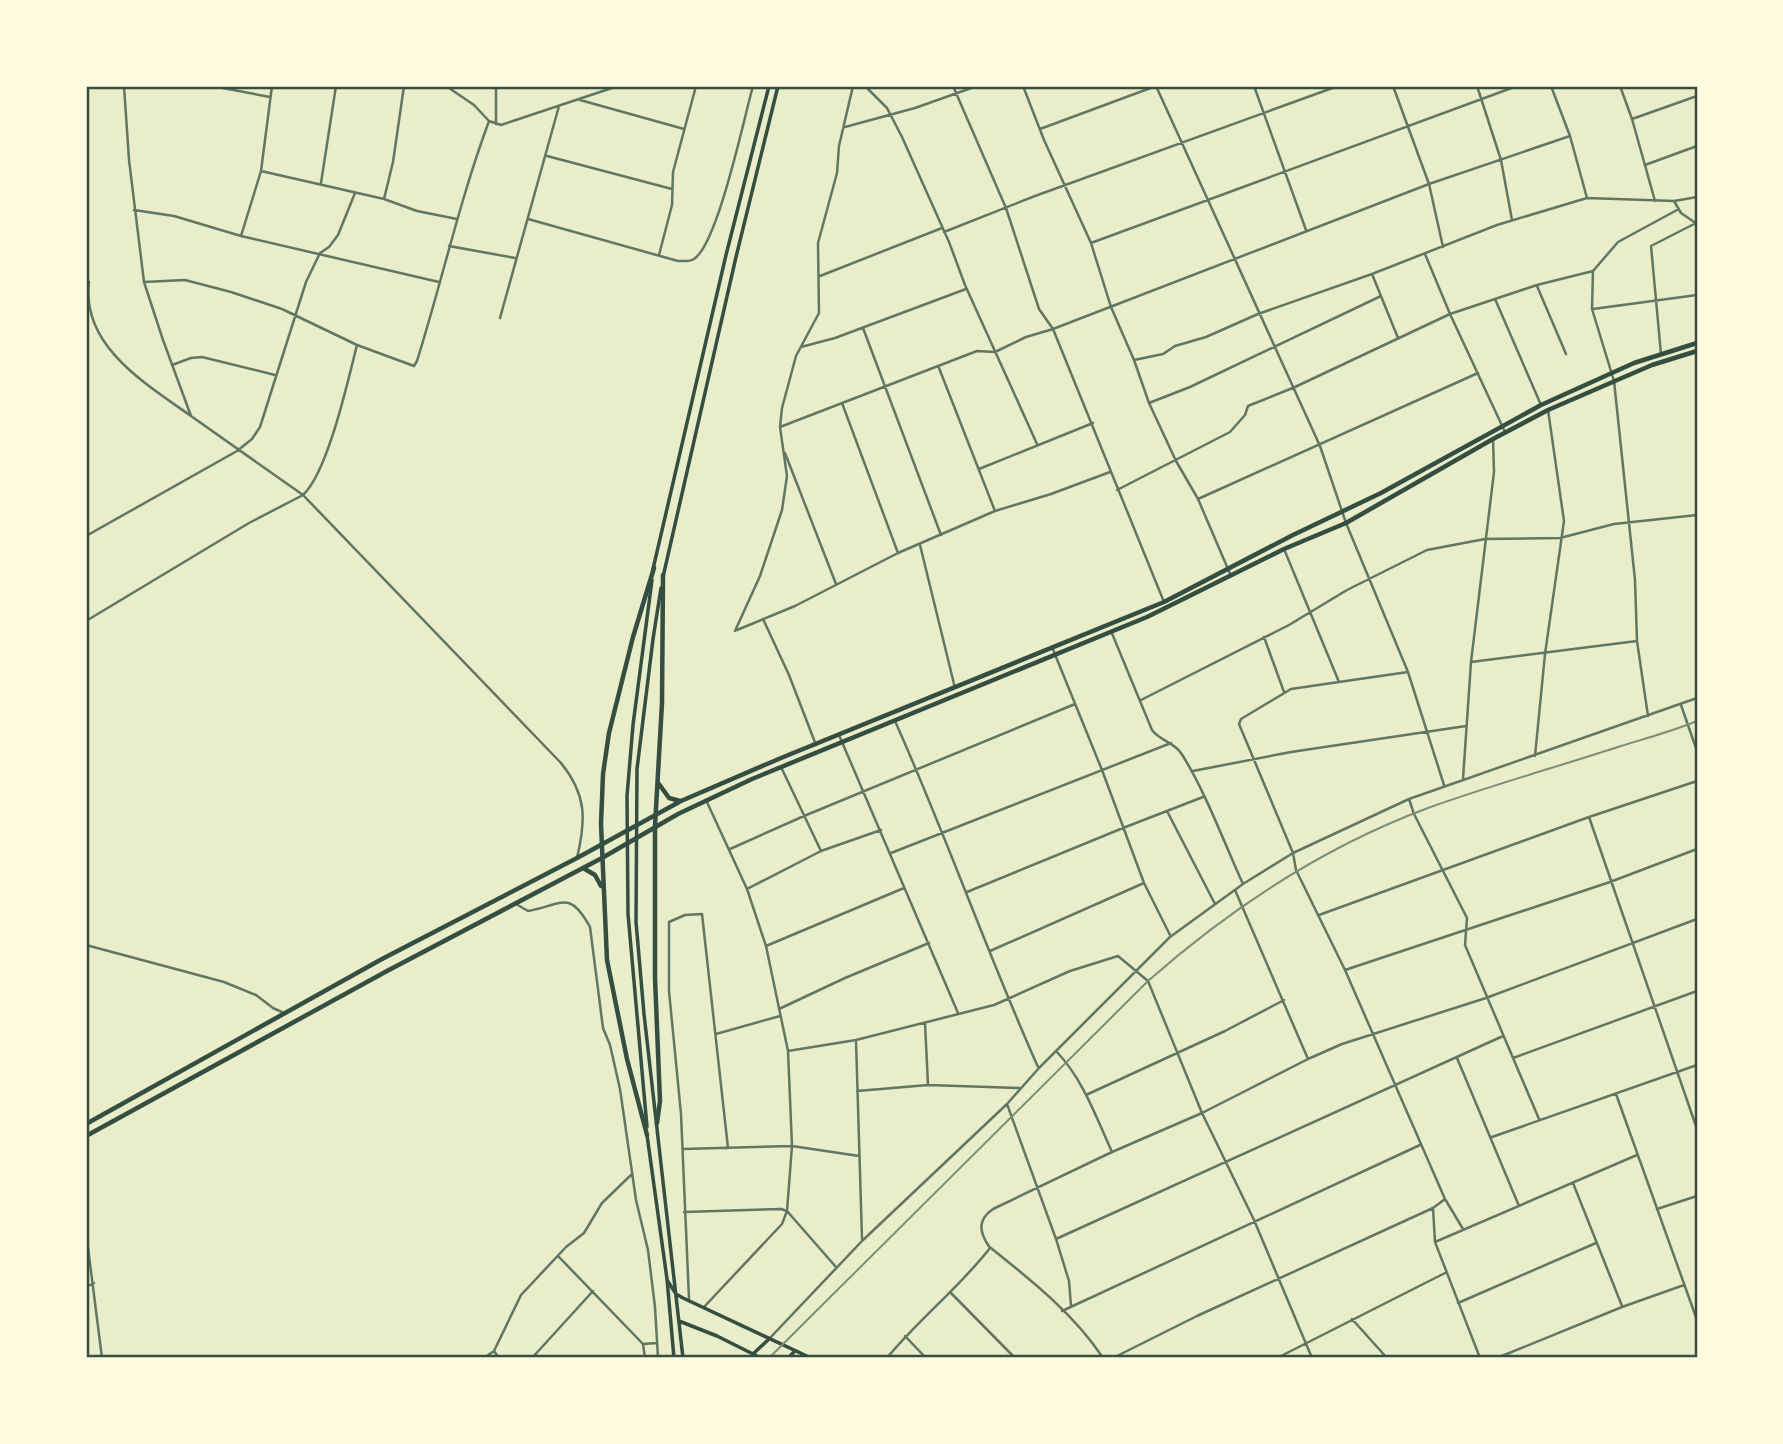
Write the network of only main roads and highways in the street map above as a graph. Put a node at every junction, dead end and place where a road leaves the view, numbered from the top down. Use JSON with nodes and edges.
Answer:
{"nodes":[{"id":1,"x":769,"y":86,"type":"edge"},
{"id":2,"x":778,"y":86,"type":"edge"},
{"id":3,"x":1697,"y":344,"type":"edge"},
{"id":4,"x":1697,"y":351,"type":"edge"},
{"id":5,"x":654,"y":568,"type":"junction"},
{"id":6,"x":663,"y":575,"type":"junction"},
{"id":7,"x":657,"y":779,"type":"junction"},
{"id":8,"x":681,"y":801,"type":"junction"},
{"id":9,"x":656,"y":814,"type":"junction"},
{"id":10,"x":655,"y":826,"type":"junction"},
{"id":11,"x":601,"y":844,"type":"junction"},
{"id":12,"x":602,"y":858,"type":"junction"},
{"id":13,"x":583,"y":868,"type":"junction"},
{"id":14,"x":603,"y":890,"type":"junction"},
{"id":15,"x":657,"y":1123,"type":"junction"},
{"id":16,"x":86,"y":1124,"type":"edge"},
{"id":17,"x":647,"y":1135,"type":"junction"},
{"id":18,"x":86,"y":1136,"type":"edge"},
{"id":19,"x":667,"y":1279,"type":"junction"},
{"id":20,"x":676,"y":1294,"type":"junction"},
{"id":21,"x":667,"y":1301,"type":"junction"},
{"id":22,"x":679,"y":1321,"type":"junction"},
{"id":23,"x":769,"y":1339,"type":"junction"},
{"id":24,"x":795,"y":1351,"type":"junction"},
{"id":25,"x":753,"y":1354,"type":"junction"},
{"id":26,"x":674,"y":1358,"type":"edge"},
{"id":27,"x":683,"y":1358,"type":"edge"},
{"id":28,"x":761,"y":1358,"type":"edge"},
{"id":29,"x":788,"y":1358,"type":"edge"},
{"id":30,"x":811,"y":1358,"type":"edge"}],
"edges":[{"from":1,"to":5,"type":"main road"},
{"from":2,"to":6,"type":"main road"},
{"from":3,"to":8,"type":"highway"},
{"from":4,"to":10,"type":"highway"},
{"from":5,"to":11,"type":"highway"},
{"from":5,"to":17,"type":"main road"},
{"from":6,"to":7,"type":"highway"},
{"from":6,"to":15,"type":"main road"},
{"from":7,"to":8,"type":"highway"},
{"from":7,"to":9,"type":"highway"},
{"from":8,"to":9,"type":"highway"},
{"from":9,"to":10,"type":"highway"},
{"from":9,"to":11,"type":"highway"},
{"from":10,"to":12,"type":"highway"},
{"from":10,"to":15,"type":"highway"},
{"from":11,"to":12,"type":"highway"},
{"from":11,"to":16,"type":"highway"},
{"from":12,"to":13,"type":"highway"},
{"from":12,"to":14,"type":"highway"},
{"from":13,"to":14,"type":"highway"},
{"from":13,"to":18,"type":"highway"},
{"from":14,"to":17,"type":"highway"},
{"from":15,"to":20,"type":"main road"},
{"from":17,"to":19,"type":"main road"},
{"from":19,"to":20,"type":"main road"},
{"from":19,"to":21,"type":"main road"},
{"from":20,"to":22,"type":"main road"},
{"from":20,"to":23,"type":"main road"},
{"from":21,"to":22,"type":"main road"},
{"from":21,"to":26,"type":"main road"},
{"from":22,"to":25,"type":"main road"},
{"from":22,"to":27,"type":"main road"},
{"from":23,"to":24,"type":"main road"},
{"from":23,"to":25,"type":"main road"},
{"from":24,"to":29,"type":"main road"},
{"from":24,"to":30,"type":"main road"},
{"from":25,"to":28,"type":"main road"}]}
